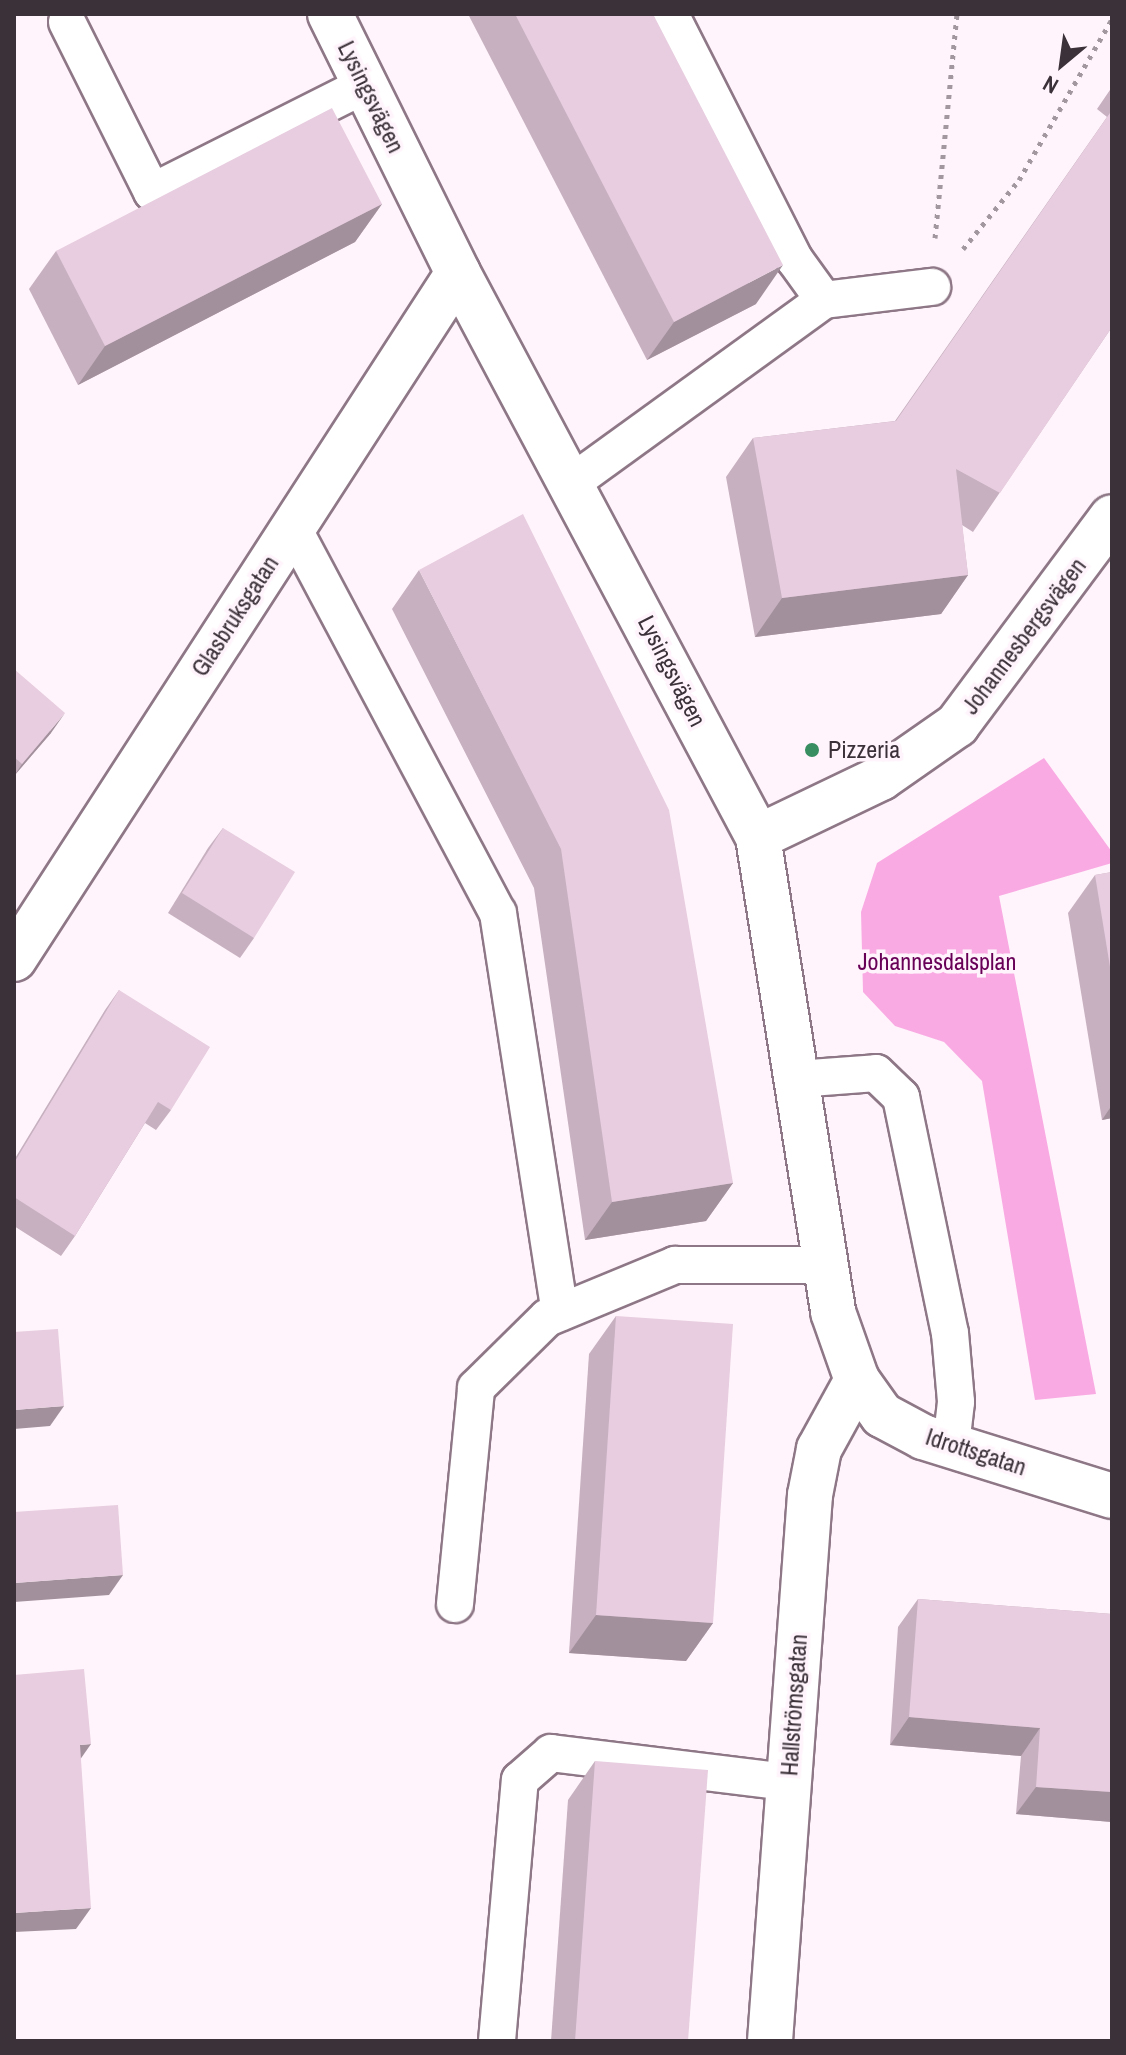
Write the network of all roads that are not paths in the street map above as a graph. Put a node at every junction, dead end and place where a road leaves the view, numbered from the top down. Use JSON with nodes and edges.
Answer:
{"nodes":[{"id":1,"x":330,"y":14,"type":"edge"},
{"id":2,"x":670,"y":14,"type":"edge"},
{"id":3,"x":67,"y":22,"type":"dead end"},
{"id":4,"x":365,"y":85,"type":"junction"},
{"id":5,"x":458,"y":273,"type":"junction"},
{"id":6,"x":932,"y":287,"type":"road end"},
{"id":7,"x":824,"y":300,"type":"junction"},
{"id":8,"x":574,"y":481,"type":"junction"},
{"id":9,"x":1112,"y":517,"type":"edge"},
{"id":10,"x":293,"y":528,"type":"junction"},
{"id":11,"x":758,"y":837,"type":"junction"},
{"id":12,"x":14,"y":959,"type":"edge"},
{"id":13,"x":797,"y":1079,"type":"junction"},
{"id":14,"x":826,"y":1265,"type":"junction"},
{"id":15,"x":560,"y":1312,"type":"junction"},
{"id":16,"x":857,"y":1380,"type":"junction"},
{"id":17,"x":951,"y":1445,"type":"junction"},
{"id":18,"x":1112,"y":1496,"type":"edge"},
{"id":19,"x":455,"y":1604,"type":"dead end"},
{"id":20,"x":788,"y":1782,"type":"junction"},
{"id":21,"x":497,"y":2041,"type":"edge"},
{"id":22,"x":770,"y":2041,"type":"edge"}],
"edges":[{"from":1,"to":4,"type":"street","name":"Lysingsvägen"},
{"from":2,"to":7,"type":"lane"},
{"from":3,"to":4,"type":"lane"},
{"from":4,"to":5,"type":"street","name":"Lysingsvägen"},
{"from":5,"to":8,"type":"street","name":"Lysingsvägen"},
{"from":5,"to":10,"type":"street","name":"Glasbruksgatan"},
{"from":6,"to":7,"type":"lane"},
{"from":7,"to":8,"type":"lane"},
{"from":8,"to":11,"type":"street","name":"Lysingsvägen"},
{"from":9,"to":11,"type":"street","name":"Johannesbergsvägen"},
{"from":10,"to":12,"type":"street","name":"Glasbruksgatan"},
{"from":10,"to":15,"type":"lane"},
{"from":11,"to":13,"type":"street","name":"Lysingsvägen"},
{"from":13,"to":14,"type":"street","name":"Lysingsvägen"},
{"from":13,"to":17,"type":"lane"},
{"from":14,"to":15,"type":"lane"},
{"from":14,"to":16,"type":"street","name":"Lysingsvägen"},
{"from":15,"to":19,"type":"lane"},
{"from":16,"to":17,"type":"street","name":"Idrottsgatan"},
{"from":16,"to":20,"type":"street","name":"Hallströmsgatan"},
{"from":17,"to":18,"type":"street","name":"Idrottsgatan"},
{"from":20,"to":21,"type":"lane"},
{"from":20,"to":22,"type":"street","name":"Hallströmsgatan"}]}
